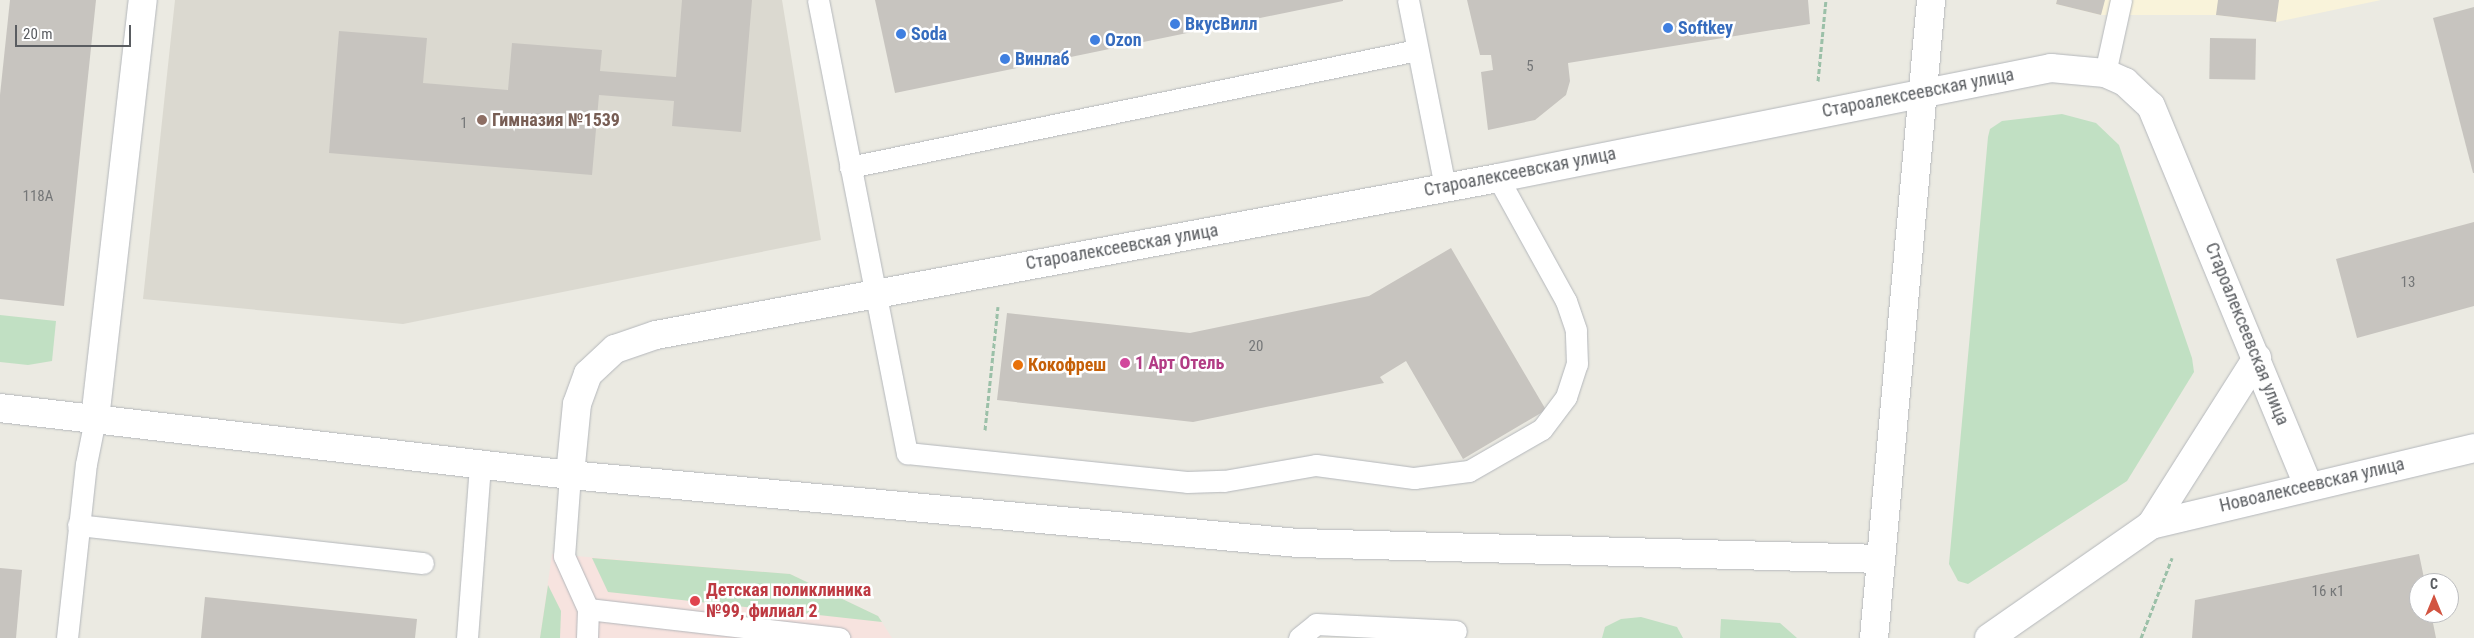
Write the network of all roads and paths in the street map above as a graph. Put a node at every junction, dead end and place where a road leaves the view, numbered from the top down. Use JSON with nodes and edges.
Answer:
{"nodes":[{"id":1,"x":143,"y":0,"type":"edge"},
{"id":2,"x":818,"y":0,"type":"edge"},
{"id":3,"x":1408,"y":0,"type":"edge"},
{"id":4,"x":1826,"y":0,"type":"edge"},
{"id":5,"x":1931,"y":0,"type":"edge"},
{"id":6,"x":2121,"y":0,"type":"edge"},
{"id":7,"x":1417,"y":50,"type":"junction"},
{"id":8,"x":2105,"y":73,"type":"junction"},
{"id":9,"x":1818,"y":81,"type":"dead end"},
{"id":10,"x":1921,"y":92,"type":"junction"},
{"id":11,"x":850,"y":167,"type":"junction"},
{"id":12,"x":1498,"y":178,"type":"junction"},
{"id":13,"x":1446,"y":187,"type":"junction"},
{"id":14,"x":874,"y":293,"type":"junction"},
{"id":15,"x":999,"y":304,"type":"dead end"},
{"id":16,"x":2257,"y":358,"type":"junction"},
{"id":17,"x":0,"y":408,"type":"edge"},
{"id":18,"x":95,"y":419,"type":"junction"},
{"id":19,"x":2474,"y":448,"type":"edge"},
{"id":20,"x":982,"y":460,"type":"junction"},
{"id":21,"x":480,"y":464,"type":"junction"},
{"id":22,"x":570,"y":475,"type":"junction"},
{"id":23,"x":2308,"y":485,"type":"junction"},
{"id":24,"x":2151,"y":524,"type":"junction"},
{"id":25,"x":78,"y":525,"type":"junction"},
{"id":26,"x":2172,"y":558,"type":"dead end"},
{"id":27,"x":1881,"y":560,"type":"junction"},
{"id":28,"x":423,"y":563,"type":"dead end"},
{"id":29,"x":588,"y":609,"type":"junction"},
{"id":30,"x":1456,"y":631,"type":"dead end"},
{"id":31,"x":68,"y":638,"type":"edge"},
{"id":32,"x":467,"y":638,"type":"edge"},
{"id":33,"x":587,"y":638,"type":"edge"},
{"id":34,"x":839,"y":638,"type":"edge"},
{"id":35,"x":1299,"y":638,"type":"edge"},
{"id":36,"x":1874,"y":638,"type":"edge"},
{"id":37,"x":1989,"y":638,"type":"edge"},
{"id":38,"x":2141,"y":638,"type":"edge"}],
"edges":[{"from":1,"to":18,"type":"street"},
{"from":2,"to":11,"type":"lane"},
{"from":3,"to":7,"type":"lane"},
{"from":4,"to":9,"type":"path"},
{"from":5,"to":10,"type":"street"},
{"from":6,"to":8,"type":"lane"},
{"from":7,"to":11,"type":"lane"},
{"from":7,"to":13,"type":"lane"},
{"from":8,"to":10,"type":"street","name":"Староалексеевская улица"},
{"from":8,"to":16,"type":"street","name":"Староалексеевская улица"},
{"from":10,"to":12,"type":"street","name":"Староалексеевская улица"},
{"from":10,"to":27,"type":"street"},
{"from":11,"to":14,"type":"lane"},
{"from":12,"to":13,"type":"street","name":"Староалексеевская улица"},
{"from":12,"to":20,"type":"lane"},
{"from":13,"to":14,"type":"street","name":"Староалексеевская улица"},
{"from":14,"to":20,"type":"lane"},
{"from":14,"to":22,"type":"street","name":"Староалексеевская улица"},
{"from":15,"to":20,"type":"path"},
{"from":16,"to":23,"type":"street","name":"Староалексеевская улица"},
{"from":16,"to":24,"type":"street","name":"Новоалексеевская улица"},
{"from":17,"to":18,"type":"street"},
{"from":18,"to":21,"type":"street"},
{"from":18,"to":25,"type":"lane"},
{"from":19,"to":23,"type":"street","name":"Новоалексеевская улица"},
{"from":21,"to":22,"type":"street"},
{"from":21,"to":32,"type":"lane"},
{"from":22,"to":27,"type":"street"},
{"from":22,"to":29,"type":"lane"},
{"from":23,"to":24,"type":"street","name":"Новоалексеевская улица"},
{"from":24,"to":37,"type":"street","name":"Новоалексеевская улица"},
{"from":25,"to":28,"type":"lane"},
{"from":25,"to":31,"type":"lane"},
{"from":26,"to":38,"type":"path"},
{"from":27,"to":36,"type":"street"},
{"from":29,"to":33,"type":"lane"},
{"from":29,"to":34,"type":"lane"},
{"from":30,"to":35,"type":"lane"}]}
